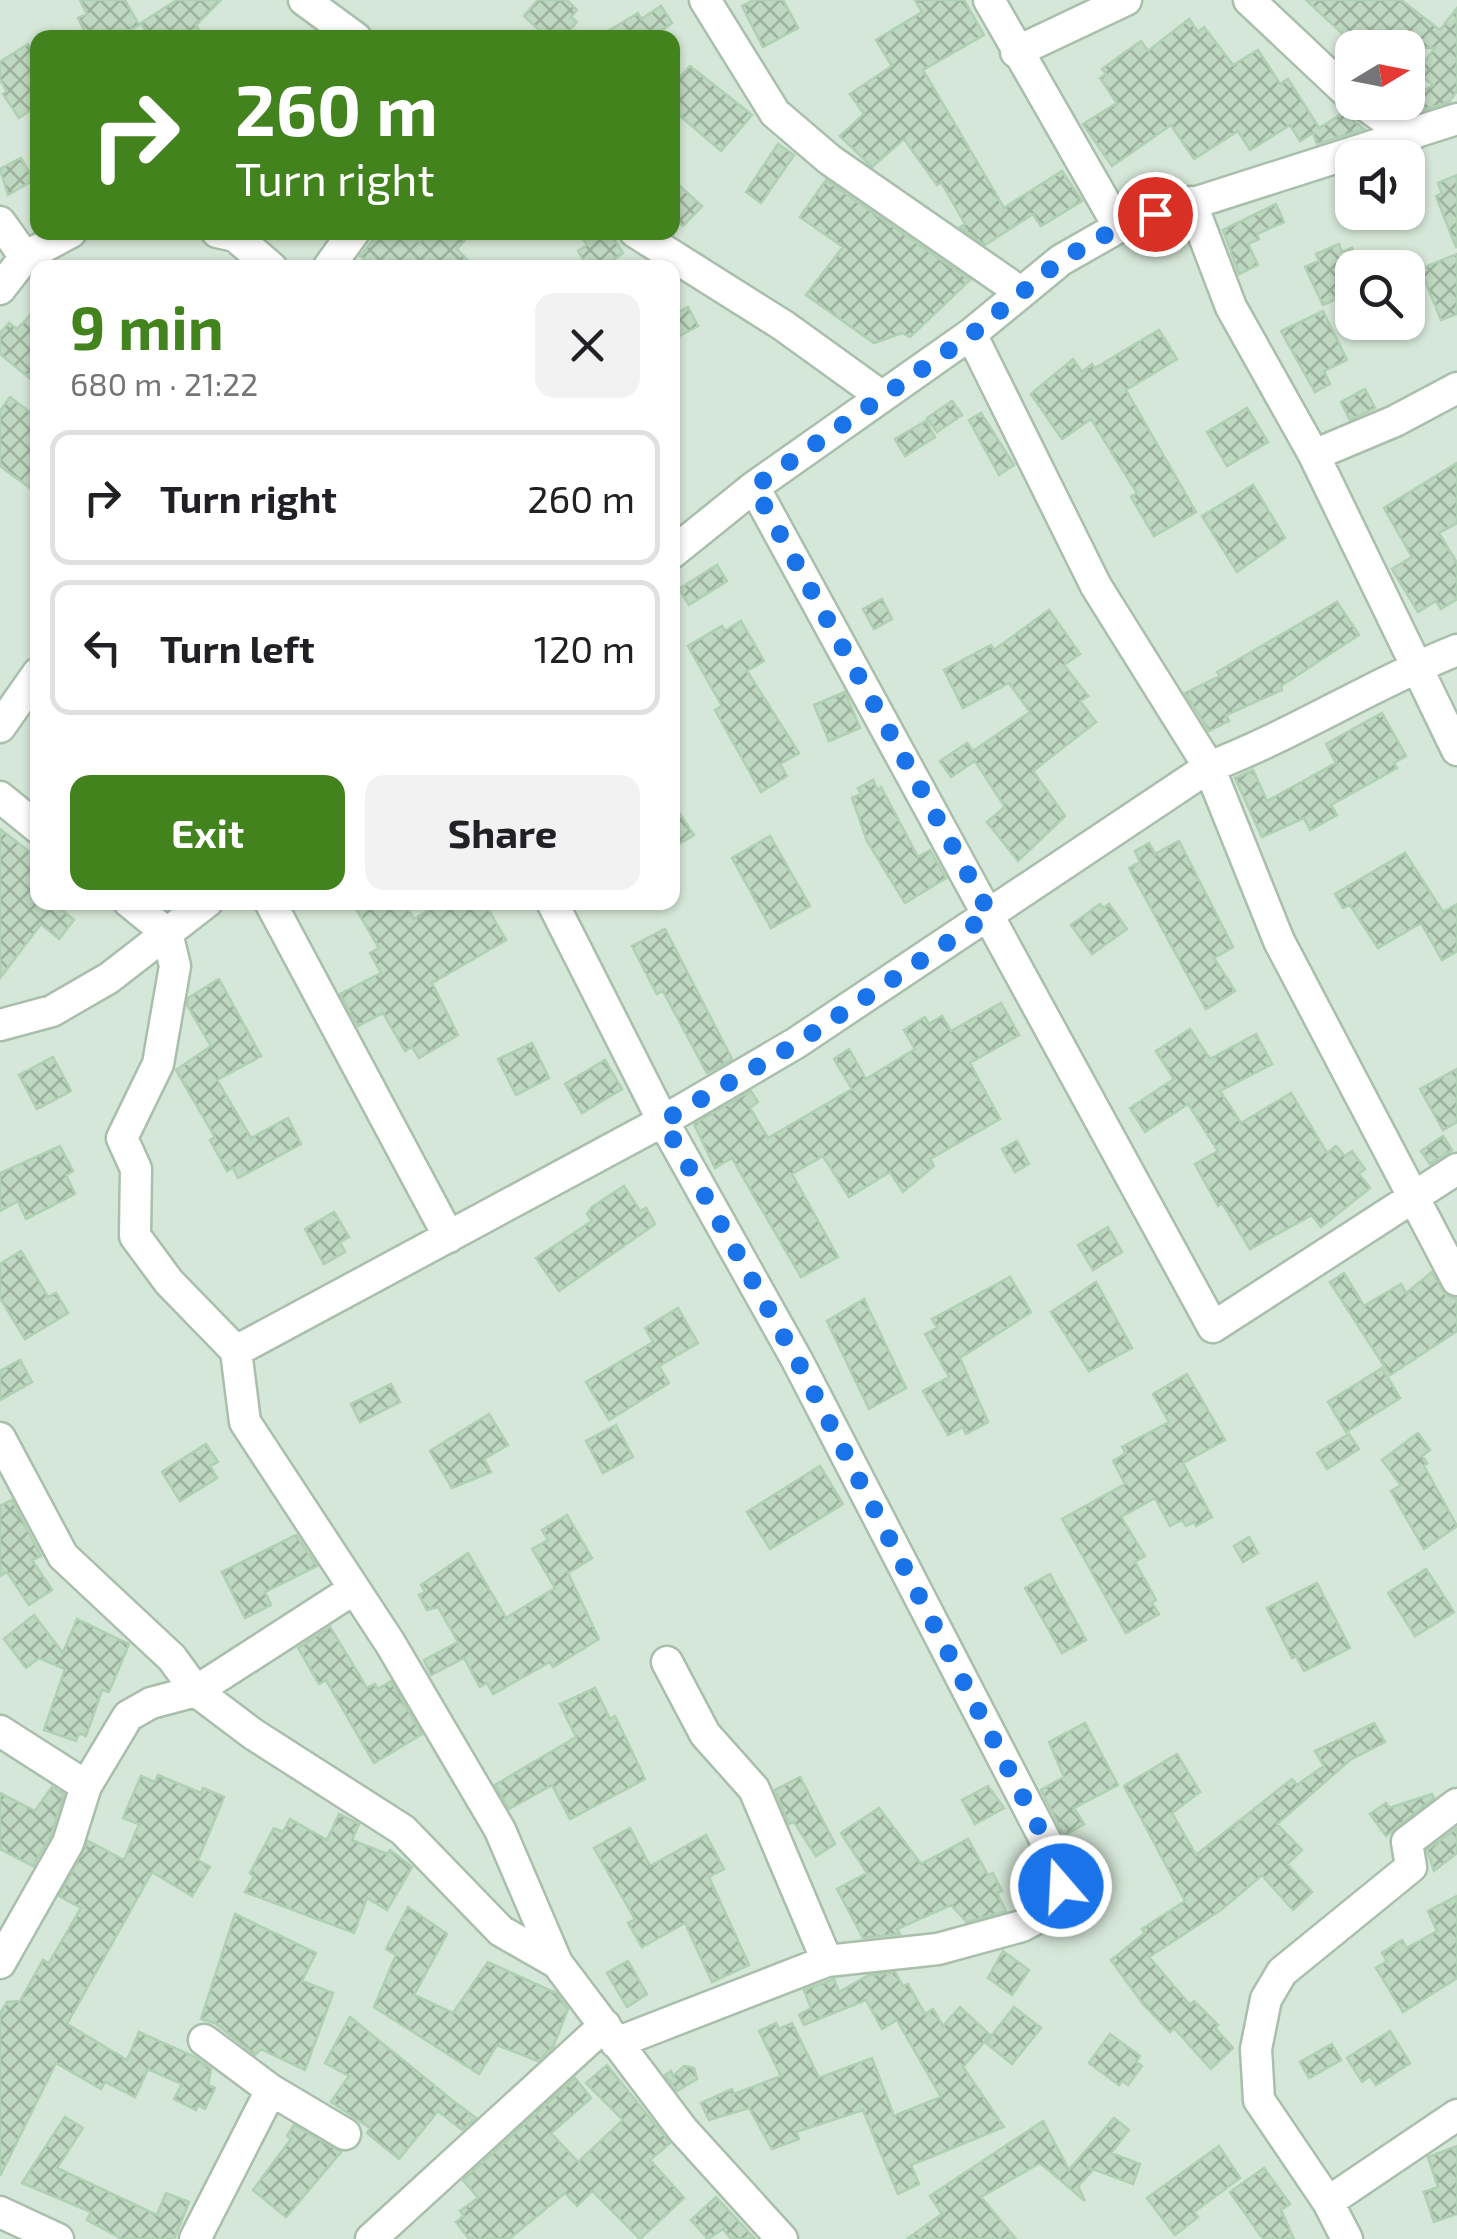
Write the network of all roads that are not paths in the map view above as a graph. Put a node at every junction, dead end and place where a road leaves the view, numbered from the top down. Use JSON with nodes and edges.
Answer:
{"nodes":[{"id":1,"x":304,"y":0,"type":"edge"},
{"id":2,"x":705,"y":0,"type":"edge"},
{"id":3,"x":989,"y":0,"type":"edge"},
{"id":4,"x":1126,"y":0,"type":"edge"},
{"id":5,"x":1249,"y":0,"type":"edge"},
{"id":6,"x":345,"y":30,"type":"edge"},
{"id":7,"x":1016,"y":52,"type":"junction"},
{"id":8,"x":1335,"y":81,"type":"edge"},
{"id":9,"x":1457,"y":119,"type":"edge"},
{"id":10,"x":1386,"y":120,"type":"edge"},
{"id":11,"x":1410,"y":137,"type":"junction"},
{"id":12,"x":1191,"y":202,"type":"junction"},
{"id":13,"x":0,"y":222,"type":"edge"},
{"id":14,"x":1119,"y":227,"type":"junction"},
{"id":15,"x":56,"y":240,"type":"edge"},
{"id":16,"x":240,"y":240,"type":"edge"},
{"id":17,"x":648,"y":240,"type":"edge"},
{"id":18,"x":25,"y":257,"type":"junction"},
{"id":19,"x":263,"y":260,"type":"edge"},
{"id":20,"x":679,"y":260,"type":"edge"},
{"id":21,"x":680,"y":260,"type":"edge"},
{"id":22,"x":0,"y":289,"type":"edge"},
{"id":23,"x":1019,"y":291,"type":"junction"},
{"id":24,"x":972,"y":334,"type":"junction"},
{"id":25,"x":1457,"y":388,"type":"edge"},
{"id":26,"x":882,"y":396,"type":"junction"},
{"id":27,"x":1314,"y":455,"type":"junction"},
{"id":28,"x":754,"y":487,"type":"junction"},
{"id":29,"x":680,"y":547,"type":"edge"},
{"id":30,"x":1457,"y":650,"type":"edge"},
{"id":31,"x":1418,"y":666,"type":"junction"},
{"id":32,"x":30,"y":684,"type":"edge"},
{"id":33,"x":0,"y":727,"type":"edge"},
{"id":34,"x":1457,"y":750,"type":"edge"},
{"id":35,"x":1209,"y":766,"type":"junction"},
{"id":36,"x":0,"y":797,"type":"edge"},
{"id":37,"x":30,"y":821,"type":"edge"},
{"id":38,"x":139,"y":910,"type":"edge"},
{"id":39,"x":197,"y":910,"type":"edge"},
{"id":40,"x":274,"y":910,"type":"edge"},
{"id":41,"x":556,"y":910,"type":"edge"},
{"id":42,"x":990,"y":914,"type":"junction"},
{"id":43,"x":167,"y":933,"type":"junction"},
{"id":44,"x":0,"y":1025,"type":"edge"},
{"id":45,"x":663,"y":1121,"type":"junction"},
{"id":46,"x":1457,"y":1169,"type":"edge"},
{"id":47,"x":1410,"y":1195,"type":"junction"},
{"id":48,"x":449,"y":1237,"type":"junction"},
{"id":49,"x":1457,"y":1280,"type":"edge"},
{"id":50,"x":236,"y":1352,"type":"junction"},
{"id":51,"x":0,"y":1438,"type":"edge"},
{"id":52,"x":354,"y":1589,"type":"junction"},
{"id":53,"x":668,"y":1662,"type":"dead end"},
{"id":54,"x":196,"y":1691,"type":"junction"},
{"id":55,"x":0,"y":1732,"type":"edge"},
{"id":56,"x":86,"y":1786,"type":"junction"},
{"id":57,"x":1457,"y":1804,"type":"edge"},
{"id":58,"x":826,"y":1961,"type":"junction"},
{"id":59,"x":0,"y":1963,"type":"edge"},
{"id":60,"x":557,"y":1964,"type":"junction"},
{"id":61,"x":610,"y":2034,"type":"junction"},
{"id":62,"x":204,"y":2040,"type":"dead end"},
{"id":63,"x":271,"y":2090,"type":"junction"},
{"id":64,"x":1457,"y":2116,"type":"edge"},
{"id":65,"x":344,"y":2134,"type":"dead end"},
{"id":66,"x":1328,"y":2202,"type":"junction"},
{"id":67,"x":0,"y":2212,"type":"edge"},
{"id":68,"x":58,"y":2239,"type":"edge"},
{"id":69,"x":196,"y":2239,"type":"edge"},
{"id":70,"x":371,"y":2239,"type":"edge"},
{"id":71,"x":782,"y":2239,"type":"edge"},
{"id":72,"x":1346,"y":2239,"type":"edge"}],
"edges":[{"from":1,"to":6,"type":"street"},
{"from":2,"to":23,"type":"street"},
{"from":3,"to":7,"type":"street"},
{"from":4,"to":7,"type":"street"},
{"from":5,"to":8,"type":"street"},
{"from":7,"to":14,"type":"street"},
{"from":9,"to":11,"type":"street"},
{"from":10,"to":11,"type":"street"},
{"from":11,"to":12,"type":"street"},
{"from":12,"to":14,"type":"street"},
{"from":12,"to":27,"type":"street"},
{"from":13,"to":18,"type":"street"},
{"from":14,"to":23,"type":"street"},
{"from":15,"to":18,"type":"street"},
{"from":16,"to":19,"type":"street"},
{"from":17,"to":20,"type":"street"},
{"from":18,"to":22,"type":"street"},
{"from":21,"to":26,"type":"street"},
{"from":23,"to":24,"type":"street"},
{"from":24,"to":26,"type":"street"},
{"from":24,"to":35,"type":"street"},
{"from":25,"to":27,"type":"street"},
{"from":26,"to":28,"type":"street"},
{"from":27,"to":31,"type":"street"},
{"from":28,"to":29,"type":"street"},
{"from":28,"to":42,"type":"street"},
{"from":30,"to":31,"type":"street"},
{"from":31,"to":34,"type":"street"},
{"from":31,"to":35,"type":"street"},
{"from":32,"to":33,"type":"street"},
{"from":35,"to":42,"type":"street"},
{"from":35,"to":47,"type":"street"},
{"from":36,"to":37,"type":"street"},
{"from":38,"to":43,"type":"street"},
{"from":39,"to":43,"type":"street"},
{"from":40,"to":48,"type":"street"},
{"from":41,"to":45,"type":"street"},
{"from":42,"to":45,"type":"street"},
{"from":42,"to":47,"type":"street"},
{"from":43,"to":44,"type":"street"},
{"from":43,"to":50,"type":"street"},
{"from":45,"to":48,"type":"street"},
{"from":45,"to":58,"type":"street"},
{"from":46,"to":47,"type":"street"},
{"from":47,"to":49,"type":"street"},
{"from":48,"to":50,"type":"street"},
{"from":50,"to":52,"type":"street"},
{"from":51,"to":54,"type":"street"},
{"from":52,"to":54,"type":"street"},
{"from":52,"to":60,"type":"street"},
{"from":53,"to":58,"type":"street"},
{"from":54,"to":56,"type":"street"},
{"from":54,"to":60,"type":"street"},
{"from":55,"to":56,"type":"street"},
{"from":56,"to":59,"type":"street"},
{"from":57,"to":66,"type":"street"},
{"from":58,"to":61,"type":"street"},
{"from":60,"to":61,"type":"street"},
{"from":61,"to":70,"type":"street"},
{"from":61,"to":71,"type":"street"},
{"from":62,"to":63,"type":"street"},
{"from":63,"to":65,"type":"street"},
{"from":63,"to":69,"type":"street"},
{"from":64,"to":66,"type":"street"},
{"from":66,"to":72,"type":"street"},
{"from":67,"to":68,"type":"street"}]}
